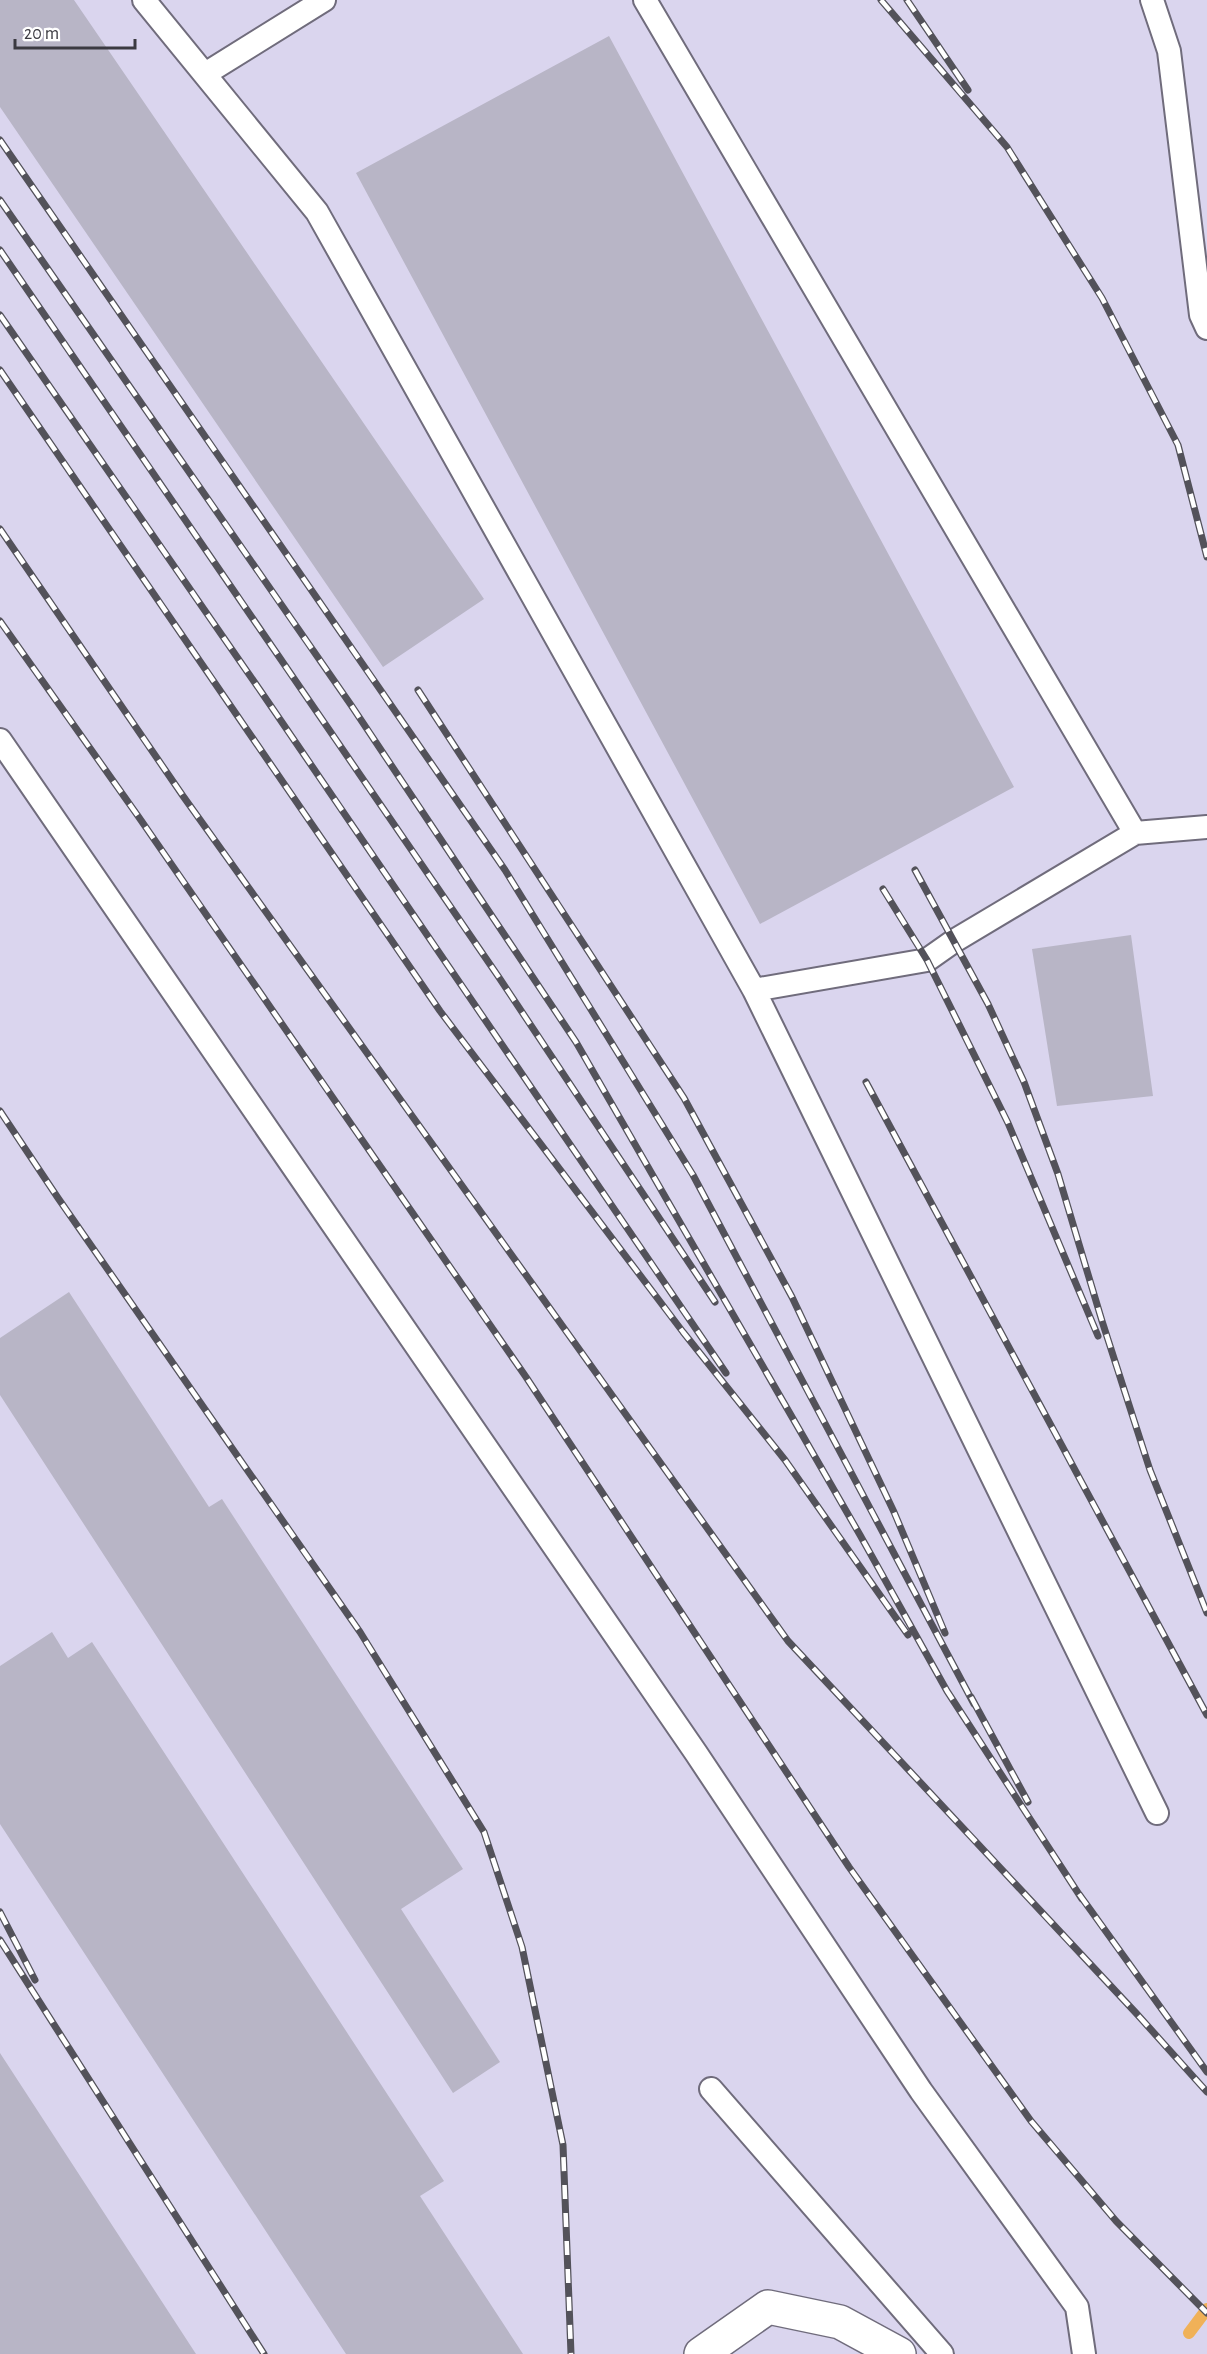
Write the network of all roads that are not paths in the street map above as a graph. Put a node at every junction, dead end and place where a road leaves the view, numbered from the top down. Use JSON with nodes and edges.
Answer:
{"nodes":[{"id":1,"x":144,"y":0,"type":"edge"},
{"id":2,"x":324,"y":0,"type":"edge"},
{"id":3,"x":645,"y":0,"type":"edge"},
{"id":4,"x":1152,"y":0,"type":"edge"},
{"id":5,"x":205,"y":74,"type":"junction"},
{"id":6,"x":1207,"y":328,"type":"edge"},
{"id":7,"x":0,"y":740,"type":"edge"},
{"id":8,"x":1207,"y":827,"type":"edge"},
{"id":9,"x":1135,"y":833,"type":"junction"},
{"id":10,"x":754,"y":990,"type":"junction"},
{"id":11,"x":1157,"y":1813,"type":"dead end"},
{"id":12,"x":711,"y":2089,"type":"dead end"},
{"id":13,"x":701,"y":2354,"type":"edge"},
{"id":14,"x":899,"y":2354,"type":"edge"},
{"id":15,"x":942,"y":2354,"type":"edge"},
{"id":16,"x":1084,"y":2354,"type":"edge"}],
"edges":[{"from":1,"to":5,"type":"lane"},
{"from":2,"to":5,"type":"lane"},
{"from":3,"to":9,"type":"lane"},
{"from":4,"to":6,"type":"lane"},
{"from":5,"to":10,"type":"lane"},
{"from":7,"to":16,"type":"lane"},
{"from":8,"to":9,"type":"lane"},
{"from":9,"to":10,"type":"lane"},
{"from":10,"to":11,"type":"lane"},
{"from":12,"to":15,"type":"lane"},
{"from":13,"to":14,"type":"street"}]}
